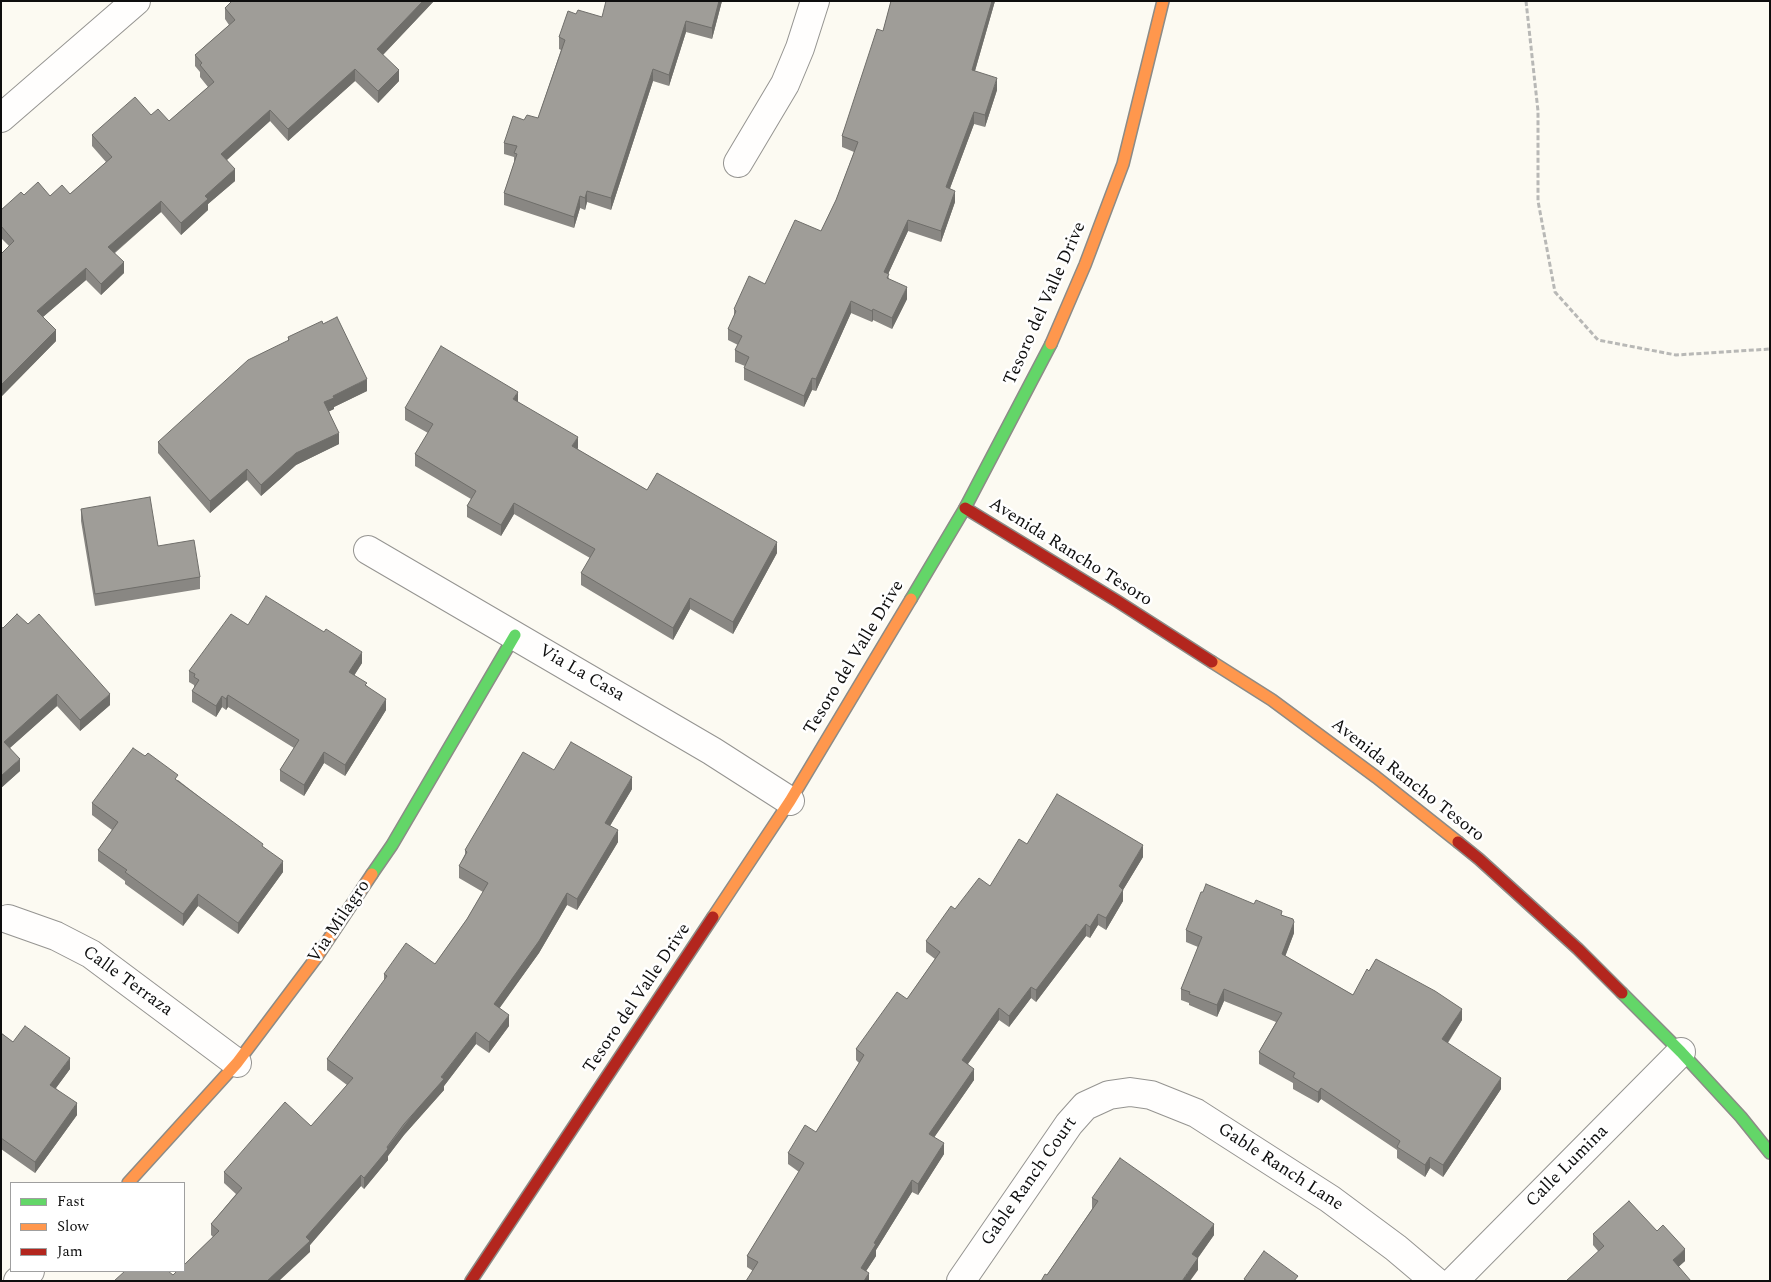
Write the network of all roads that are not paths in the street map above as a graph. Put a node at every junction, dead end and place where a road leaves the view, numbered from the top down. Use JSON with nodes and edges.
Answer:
{"nodes":[{"id":1,"x":136,"y":1,"type":"edge"},
{"id":2,"x":815,"y":1,"type":"edge"},
{"id":3,"x":1163,"y":1,"type":"edge"},
{"id":4,"x":1,"y":118,"type":"edge"},
{"id":5,"x":738,"y":163,"type":"dead end"},
{"id":6,"x":964,"y":508,"type":"junction"},
{"id":7,"x":368,"y":550,"type":"dead end"},
{"id":8,"x":515,"y":635,"type":"junction"},
{"id":9,"x":790,"y":801,"type":"junction"},
{"id":10,"x":8,"y":919,"type":"dead end"},
{"id":11,"x":1681,"y":1052,"type":"junction"},
{"id":12,"x":237,"y":1063,"type":"junction"},
{"id":13,"x":1109,"y":1095,"type":"joint"},
{"id":14,"x":1770,"y":1153,"type":"edge"},
{"id":15,"x":129,"y":1182,"type":"edge"},
{"id":16,"x":29,"y":1272,"type":"edge"},
{"id":17,"x":18,"y":1281,"type":"edge"},
{"id":18,"x":471,"y":1281,"type":"edge"},
{"id":19,"x":961,"y":1281,"type":"edge"},
{"id":20,"x":1435,"y":1281,"type":"edge"},
{"id":21,"x":1454,"y":1281,"type":"edge"}],
"edges":[{"from":1,"to":4,"type":"street"},
{"from":2,"to":5,"type":"street"},
{"from":3,"to":6,"type":"street","name":"Tesoro del Valle Drive"},
{"from":6,"to":9,"type":"street","name":"Tesoro del Valle Drive"},
{"from":6,"to":11,"type":"street","name":"Avenida Rancho Tesoro"},
{"from":7,"to":8,"type":"street","name":"Via La Casa"},
{"from":8,"to":9,"type":"street","name":"Via La Casa"},
{"from":8,"to":12,"type":"street","name":"Via Milagro"},
{"from":9,"to":18,"type":"street","name":"Tesoro del Valle Drive"},
{"from":10,"to":12,"type":"street","name":"Calle Terraza"},
{"from":11,"to":14,"type":"street","name":"Avenida Rancho Tesoro"},
{"from":11,"to":21,"type":"street","name":"Calle Lumina"},
{"from":12,"to":15,"type":"street","name":"Via Milagro"},
{"from":13,"to":19,"type":"street","name":"Gable Ranch Court"},
{"from":13,"to":20,"type":"street","name":"Gable Ranch Lane"},
{"from":16,"to":17,"type":"street"}]}
